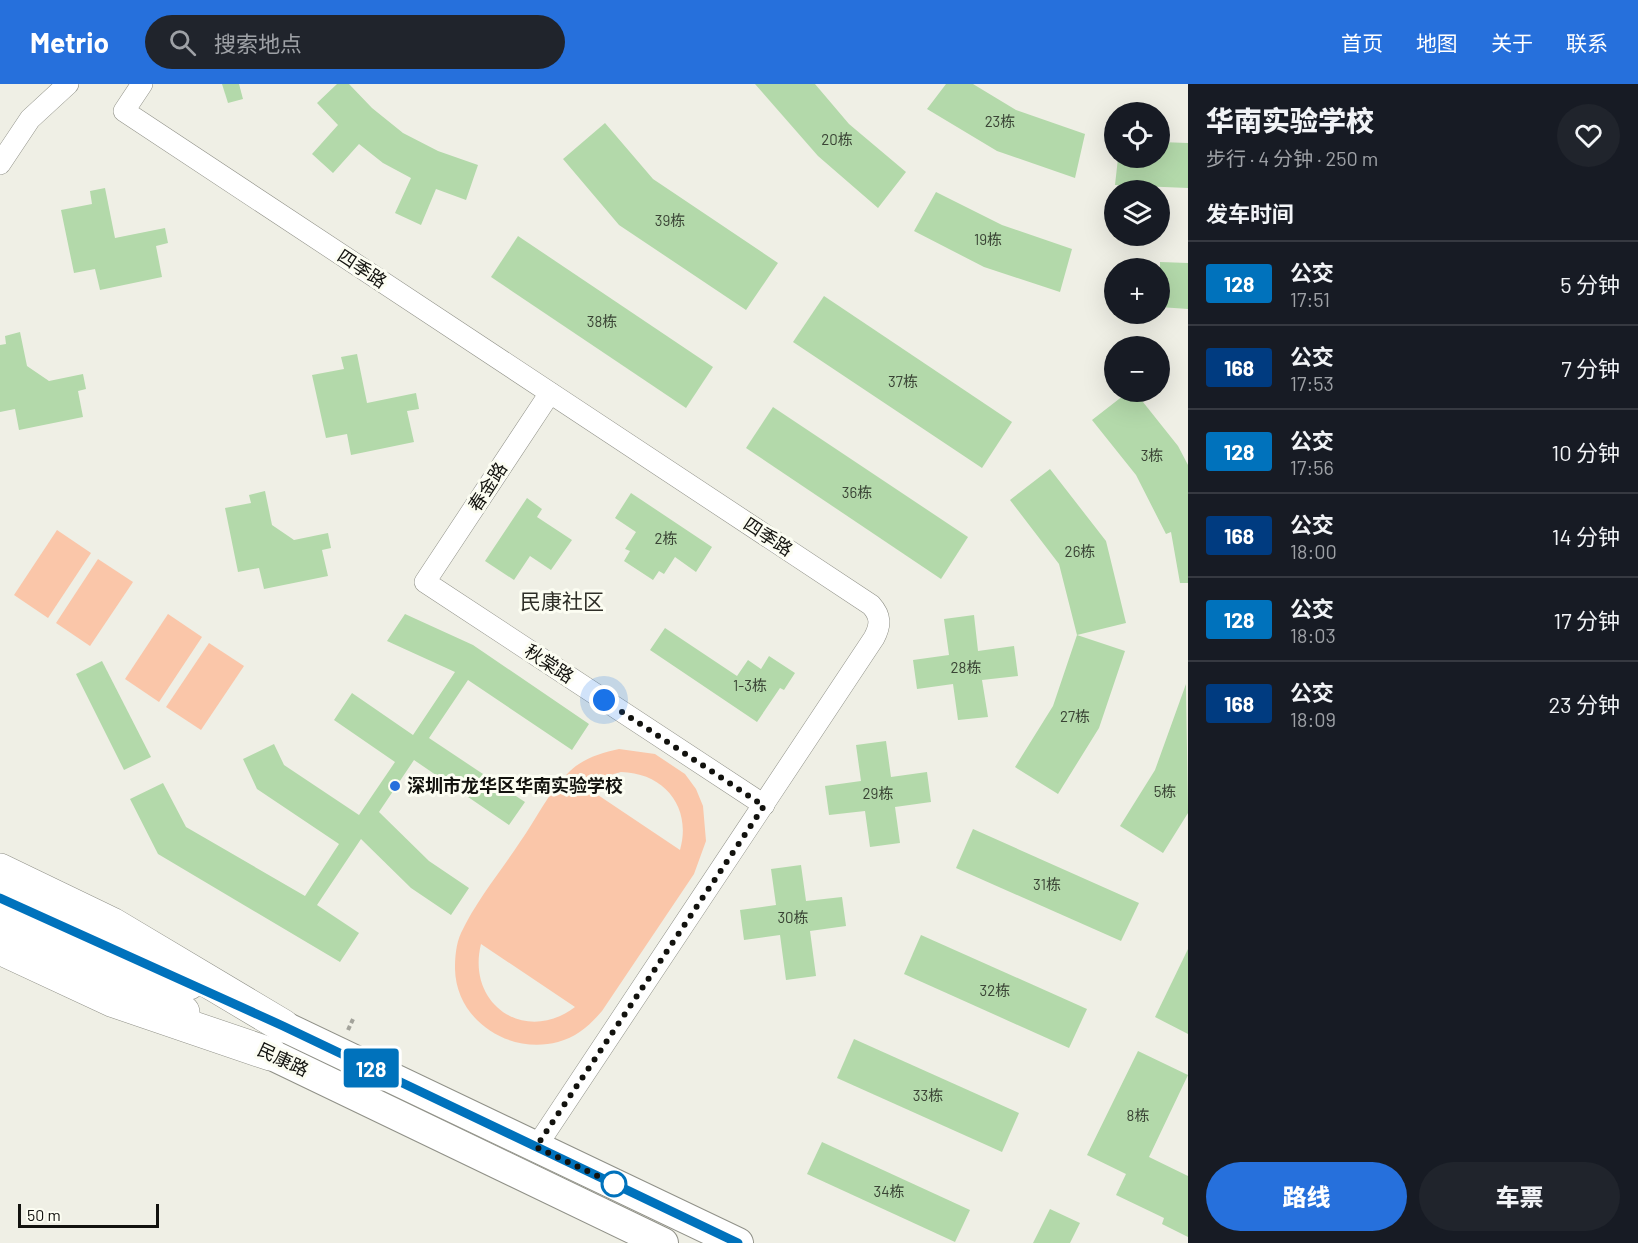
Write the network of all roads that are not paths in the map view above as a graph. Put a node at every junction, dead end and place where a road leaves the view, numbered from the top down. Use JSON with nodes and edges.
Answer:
{"nodes":[{"id":1,"x":68,"y":84,"type":"edge"},
{"id":2,"x":142,"y":84,"type":"edge"},
{"id":3,"x":0,"y":164,"type":"edge"},
{"id":4,"x":550,"y":393,"type":"junction"},
{"id":5,"x":425,"y":582,"type":"joint"},
{"id":6,"x":764,"y":806,"type":"junction"},
{"id":7,"x":0,"y":870,"type":"edge"},
{"id":8,"x":0,"y":898,"type":"edge"},
{"id":9,"x":0,"y":926,"type":"edge"},
{"id":10,"x":0,"y":948,"type":"edge"},
{"id":11,"x":276,"y":1040,"type":"junction"},
{"id":12,"x":452,"y":1107,"type":"junction"},
{"id":13,"x":439,"y":1134,"type":"junction"},
{"id":14,"x":536,"y":1147,"type":"junction"},
{"id":15,"x":663,"y":1243,"type":"edge"},
{"id":16,"x":738,"y":1243,"type":"edge"}],
"edges":[{"from":1,"to":3,"type":"street"},
{"from":2,"to":4,"type":"street","name":"四季路"},
{"from":4,"to":5,"type":"street","name":"春金路"},
{"from":4,"to":6,"type":"street","name":"四季路"},
{"from":5,"to":6,"type":"street","name":"秋棠路"},
{"from":6,"to":14,"type":"street","name":"四季路"},
{"from":7,"to":11,"type":"main road"},
{"from":8,"to":11,"type":"main road","name":"民康路"},
{"from":9,"to":11,"type":"main road","name":"民康路"},
{"from":10,"to":11,"type":"main road"},
{"from":11,"to":12,"type":"main road","name":"民康路"},
{"from":11,"to":13,"type":"main road","name":"民康路"},
{"from":12,"to":13,"type":"main road"},
{"from":12,"to":14,"type":"main road","name":"民康路"},
{"from":13,"to":15,"type":"main road","name":"民康路"},
{"from":14,"to":16,"type":"main road","name":"民康路"}]}
